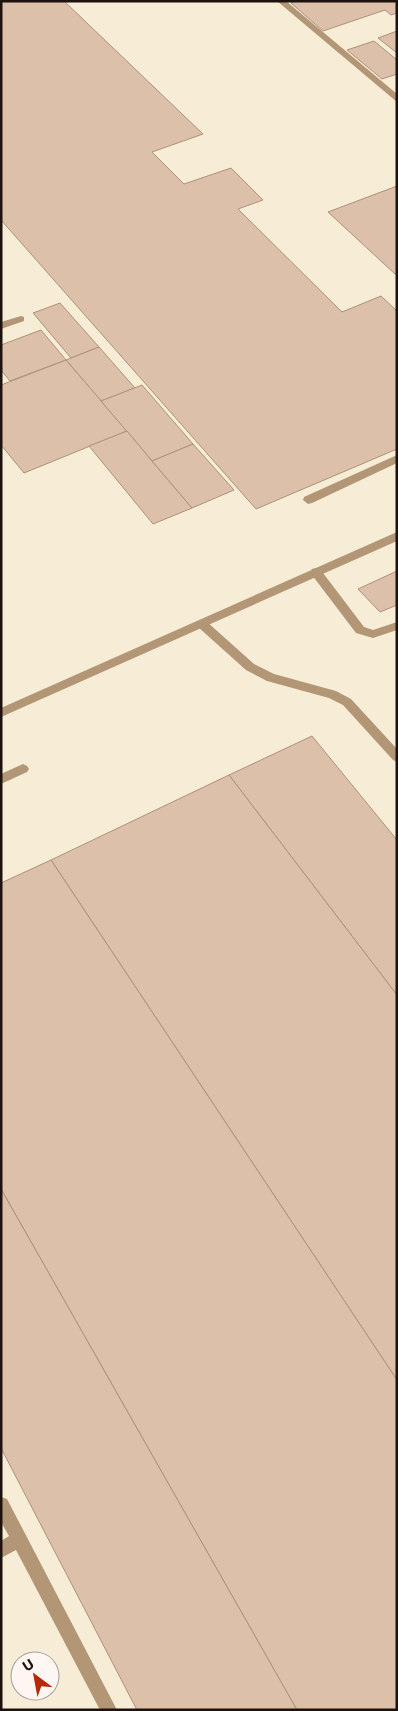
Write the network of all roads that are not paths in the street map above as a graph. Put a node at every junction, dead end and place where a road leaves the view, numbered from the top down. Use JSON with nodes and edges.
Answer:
{"nodes":[{"id":1,"x":281,"y":1,"type":"edge"},
{"id":2,"x":397,"y":98,"type":"edge"},
{"id":3,"x":21,"y":319,"type":"dead end"},
{"id":4,"x":1,"y":326,"type":"edge"},
{"id":5,"x":397,"y":459,"type":"edge"},
{"id":6,"x":308,"y":500,"type":"dead end"},
{"id":7,"x":397,"y":536,"type":"edge"},
{"id":8,"x":316,"y":572,"type":"junction"},
{"id":9,"x":202,"y":624,"type":"junction"},
{"id":10,"x":397,"y":626,"type":"edge"},
{"id":11,"x":1,"y":713,"type":"edge"},
{"id":12,"x":397,"y":757,"type":"edge"},
{"id":13,"x":23,"y":769,"type":"dead end"},
{"id":14,"x":1,"y":779,"type":"edge"},
{"id":15,"x":1,"y":1505,"type":"edge"},
{"id":16,"x":19,"y":1539,"type":"junction"},
{"id":17,"x":1,"y":1550,"type":"edge"},
{"id":18,"x":109,"y":1710,"type":"edge"}],
"edges":[{"from":1,"to":2,"type":"street"},
{"from":3,"to":4,"type":"street"},
{"from":5,"to":6,"type":"street"},
{"from":7,"to":8,"type":"street"},
{"from":8,"to":9,"type":"street"},
{"from":8,"to":10,"type":"street"},
{"from":9,"to":11,"type":"street"},
{"from":9,"to":12,"type":"street"},
{"from":13,"to":14,"type":"street"},
{"from":15,"to":16,"type":"street"},
{"from":16,"to":17,"type":"street"},
{"from":16,"to":18,"type":"street"}]}
